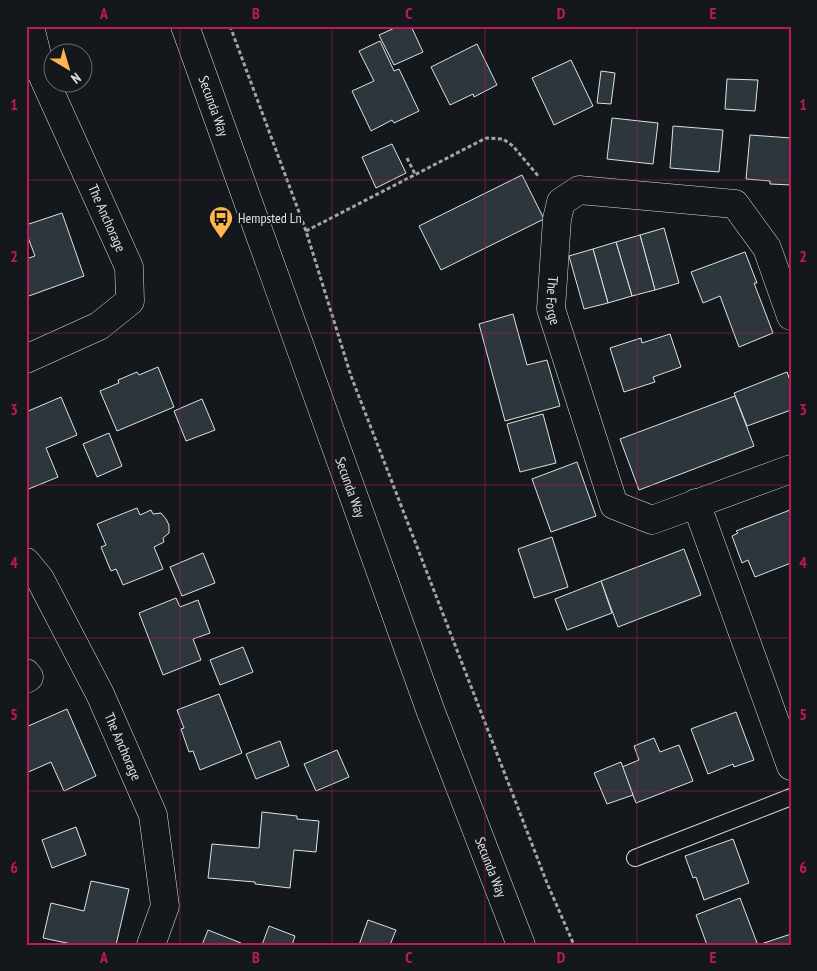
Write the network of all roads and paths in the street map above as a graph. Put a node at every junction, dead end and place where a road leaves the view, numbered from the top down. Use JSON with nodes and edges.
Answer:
{"nodes":[{"id":1,"x":30,"y":26,"type":"edge"},
{"id":2,"x":185,"y":26,"type":"edge"},
{"id":3,"x":230,"y":26,"type":"edge"},
{"id":4,"x":407,"y":158,"type":"dead end"},
{"id":5,"x":415,"y":174,"type":"junction"},
{"id":6,"x":561,"y":202,"type":"junction"},
{"id":7,"x":306,"y":232,"type":"junction"},
{"id":8,"x":791,"y":316,"type":"edge"},
{"id":9,"x":26,"y":359,"type":"edge"},
{"id":10,"x":791,"y":469,"type":"edge"},
{"id":11,"x":696,"y":503,"type":"junction"},
{"id":12,"x":26,"y":562,"type":"edge"},
{"id":13,"x":26,"y":673,"type":"edge"},
{"id":14,"x":26,"y":679,"type":"edge"},
{"id":15,"x":791,"y":766,"type":"edge"},
{"id":16,"x":791,"y":797,"type":"edge"},
{"id":17,"x":635,"y":858,"type":"dead end"},
{"id":18,"x":151,"y":945,"type":"edge"},
{"id":19,"x":522,"y":945,"type":"edge"},
{"id":20,"x":574,"y":945,"type":"edge"}],
"edges":[{"from":1,"to":9,"type":"street","name":"The Anchorage"},
{"from":2,"to":19,"type":"street","name":"Secunda Way"},
{"from":3,"to":7,"type":"path"},
{"from":4,"to":5,"type":"path"},
{"from":5,"to":6,"type":"path"},
{"from":5,"to":7,"type":"path"},
{"from":6,"to":8,"type":"street"},
{"from":6,"to":11,"type":"street","name":"The Forge"},
{"from":7,"to":20,"type":"path"},
{"from":10,"to":11,"type":"street","name":"The Forge"},
{"from":11,"to":15,"type":"street"},
{"from":12,"to":18,"type":"street","name":"The Anchorage"},
{"from":13,"to":14,"type":"street"},
{"from":16,"to":17,"type":"lane"}]}
